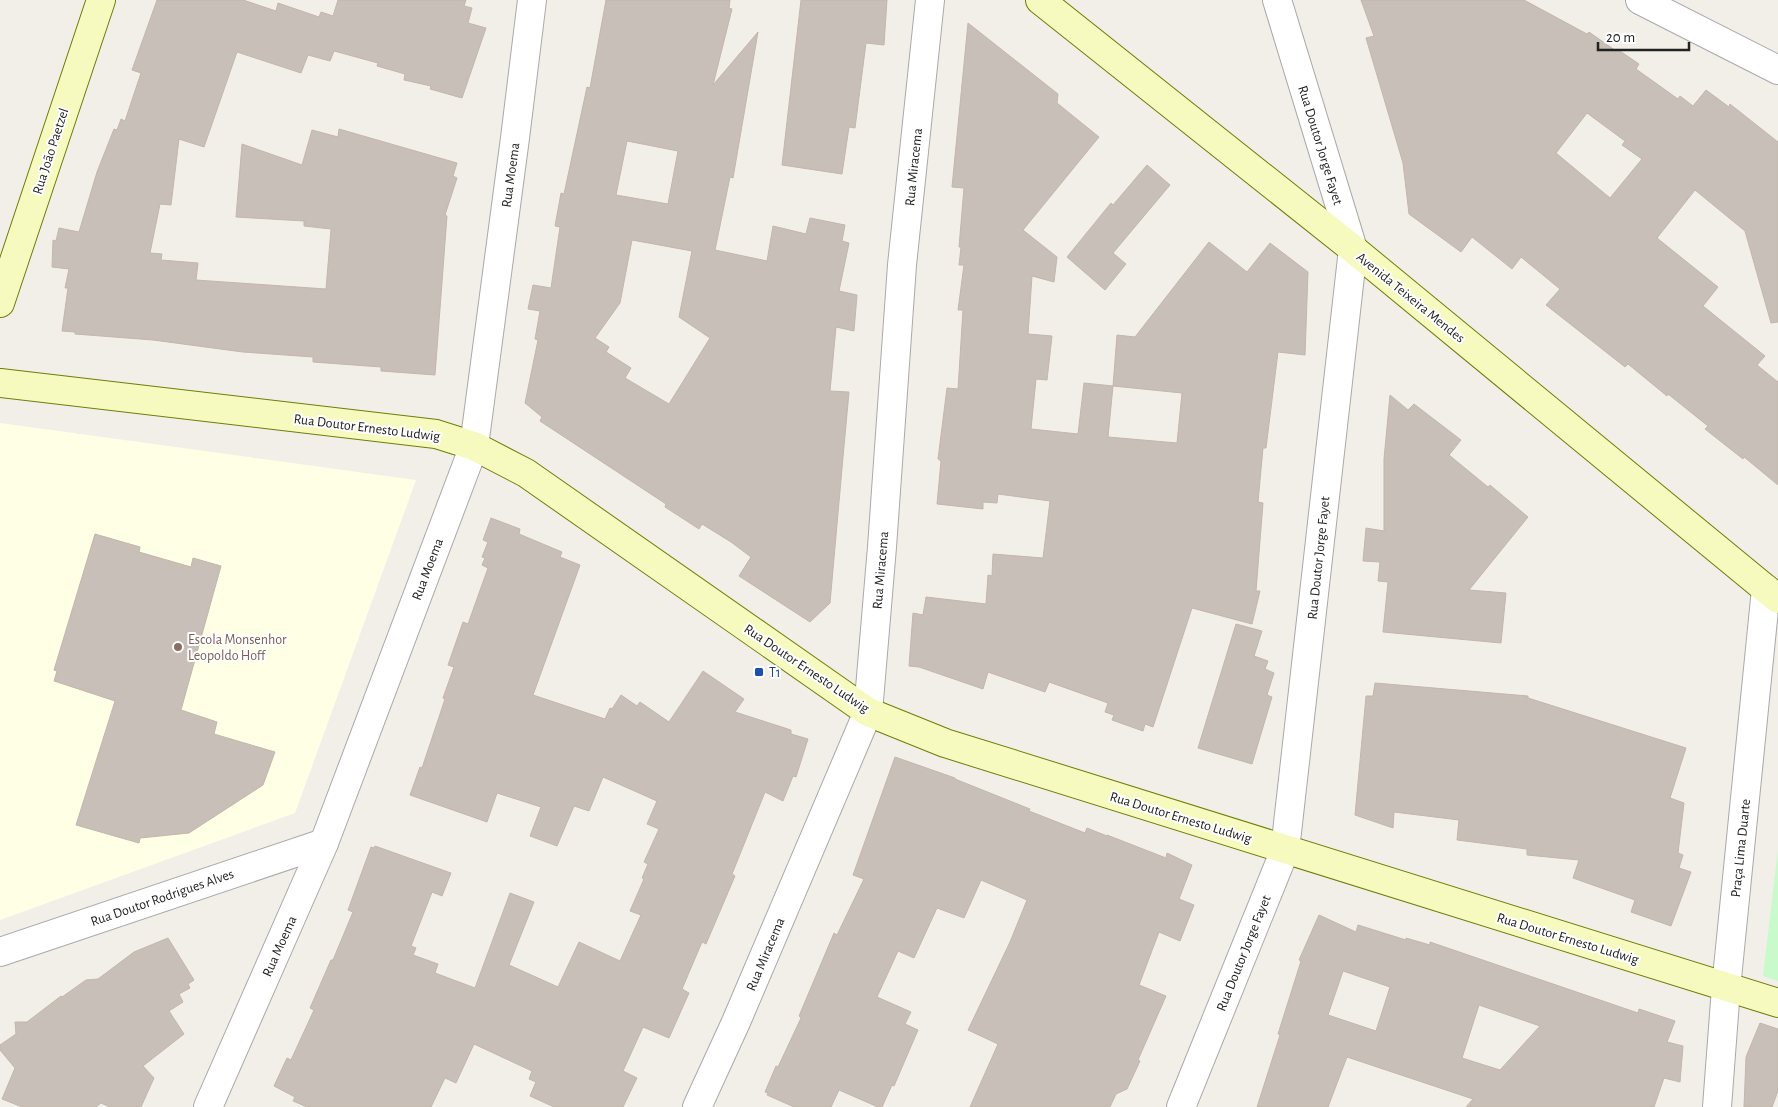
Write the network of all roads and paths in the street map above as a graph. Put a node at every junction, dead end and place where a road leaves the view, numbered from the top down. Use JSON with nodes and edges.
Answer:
{"nodes":[{"id":1,"x":101,"y":0,"type":"edge"},
{"id":2,"x":532,"y":0,"type":"edge"},
{"id":3,"x":930,"y":0,"type":"edge"},
{"id":4,"x":1040,"y":0,"type":"edge"},
{"id":5,"x":1277,"y":0,"type":"edge"},
{"id":6,"x":1640,"y":0,"type":"edge"},
{"id":7,"x":1778,"y":70,"type":"edge"},
{"id":8,"x":1352,"y":249,"type":"junction"},
{"id":9,"x":0,"y":303,"type":"edge"},
{"id":10,"x":0,"y":383,"type":"edge"},
{"id":11,"x":474,"y":446,"type":"junction"},
{"id":12,"x":1772,"y":594,"type":"edge"},
{"id":13,"x":868,"y":712,"type":"junction"},
{"id":14,"x":324,"y":843,"type":"junction"},
{"id":15,"x":1284,"y":850,"type":"junction"},
{"id":16,"x":0,"y":952,"type":"edge"},
{"id":17,"x":1726,"y":988,"type":"junction"},
{"id":18,"x":1778,"y":1003,"type":"edge"},
{"id":19,"x":208,"y":1107,"type":"edge"},
{"id":20,"x":697,"y":1107,"type":"edge"},
{"id":21,"x":1181,"y":1107,"type":"edge"},
{"id":22,"x":1717,"y":1107,"type":"edge"}],
"edges":[{"from":1,"to":9,"type":"street","name":"Rua João Paetzel"},
{"from":2,"to":11,"type":"street","name":"Rua Moema"},
{"from":3,"to":13,"type":"street","name":"Rua Miracema"},
{"from":4,"to":8,"type":"street","name":"Avenida Teixeira Mendes"},
{"from":5,"to":8,"type":"street","name":"Rua Doutor Jorge Fayet"},
{"from":6,"to":7,"type":"street"},
{"from":8,"to":12,"type":"street","name":"Avenida Teixeira Mendes"},
{"from":8,"to":15,"type":"street","name":"Rua Doutor Jorge Fayet"},
{"from":10,"to":11,"type":"street","name":"Rua Doutor Ernesto Ludwig"},
{"from":11,"to":13,"type":"street","name":"Rua Doutor Ernesto Ludwig"},
{"from":11,"to":14,"type":"street","name":"Rua Moema"},
{"from":12,"to":17,"type":"street","name":"Praça Lima Duarte"},
{"from":13,"to":15,"type":"street","name":"Rua Doutor Ernesto Ludwig"},
{"from":13,"to":20,"type":"street","name":"Rua Miracema"},
{"from":14,"to":16,"type":"street","name":"Rua Doutor Rodrigues Alves"},
{"from":14,"to":19,"type":"street","name":"Rua Moema"},
{"from":15,"to":17,"type":"street","name":"Rua Doutor Ernesto Ludwig"},
{"from":15,"to":21,"type":"street","name":"Rua Doutor Jorge Fayet"},
{"from":17,"to":18,"type":"street","name":"Rua Doutor Ernesto Ludwig"},
{"from":17,"to":22,"type":"street","name":"Praça Lima Duarte"}]}
